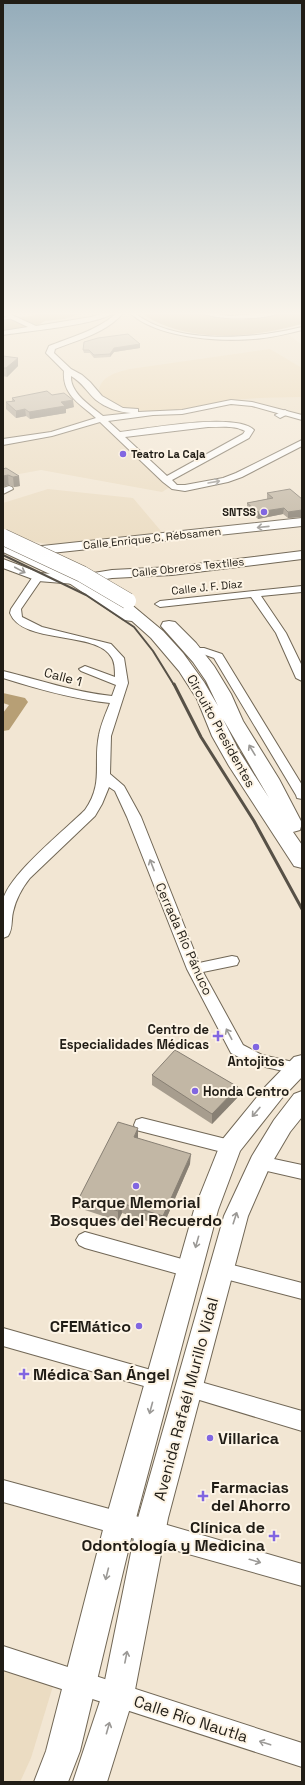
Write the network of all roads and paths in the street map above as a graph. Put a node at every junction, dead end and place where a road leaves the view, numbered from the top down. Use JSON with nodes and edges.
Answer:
{"nodes":[{"id":1,"x":75,"y":394,"type":"edge"},
{"id":2,"x":96,"y":394,"type":"edge"},
{"id":3,"x":122,"y":413,"type":"junction"},
{"id":4,"x":283,"y":414,"type":"junction"},
{"id":5,"x":302,"y":418,"type":"edge"},
{"id":6,"x":102,"y":419,"type":"junction"},
{"id":7,"x":302,"y":423,"type":"edge"},
{"id":8,"x":117,"y":435,"type":"junction"},
{"id":9,"x":3,"y":442,"type":"edge"},
{"id":10,"x":302,"y":443,"type":"edge"},
{"id":11,"x":166,"y":480,"type":"junction"},
{"id":12,"x":302,"y":522,"type":"edge"},
{"id":13,"x":3,"y":532,"type":"edge"},
{"id":14,"x":3,"y":537,"type":"edge"},
{"id":15,"x":3,"y":542,"type":"edge"},
{"id":16,"x":3,"y":546,"type":"edge"},
{"id":17,"x":302,"y":554,"type":"edge"},
{"id":18,"x":3,"y":558,"type":"edge"},
{"id":19,"x":36,"y":561,"type":"junction"},
{"id":20,"x":3,"y":562,"type":"edge"},
{"id":21,"x":97,"y":584,"type":"junction"},
{"id":22,"x":302,"y":589,"type":"edge"},
{"id":23,"x":255,"y":595,"type":"junction"},
{"id":24,"x":124,"y":602,"type":"junction"},
{"id":25,"x":160,"y":604,"type":"dead end"},
{"id":26,"x":194,"y":650,"type":"junction"},
{"id":27,"x":85,"y":669,"type":"dead end"},
{"id":28,"x":301,"y":673,"type":"edge"},
{"id":29,"x":3,"y":674,"type":"edge"},
{"id":30,"x":122,"y":683,"type":"junction"},
{"id":31,"x":117,"y":700,"type":"junction"},
{"id":32,"x":234,"y":721,"type":"junction"},
{"id":33,"x":215,"y":723,"type":"junction"},
{"id":34,"x":103,"y":775,"type":"junction"},
{"id":35,"x":269,"y":779,"type":"junction"},
{"id":36,"x":247,"y":781,"type":"junction"},
{"id":37,"x":302,"y":795,"type":"edge"},
{"id":38,"x":302,"y":823,"type":"edge"},
{"id":39,"x":302,"y":841,"type":"edge"},
{"id":40,"x":302,"y":861,"type":"edge"},
{"id":41,"x":302,"y":877,"type":"edge"},
{"id":42,"x":3,"y":933,"type":"edge"},
{"id":43,"x":232,"y":961,"type":"dead end"},
{"id":44,"x":194,"y":969,"type":"junction"},
{"id":45,"x":300,"y":1066,"type":"edge"},
{"id":46,"x":302,"y":1100,"type":"edge"},
{"id":47,"x":142,"y":1125,"type":"dead end"},
{"id":48,"x":230,"y":1147,"type":"junction"},
{"id":49,"x":260,"y":1163,"type":"junction"},
{"id":50,"x":302,"y":1172,"type":"edge"},
{"id":51,"x":85,"y":1240,"type":"dead end"},
{"id":52,"x":189,"y":1269,"type":"junction"},
{"id":53,"x":221,"y":1270,"type":"junction"},
{"id":54,"x":302,"y":1292,"type":"edge"},
{"id":55,"x":3,"y":1337,"type":"edge"},
{"id":56,"x":158,"y":1381,"type":"junction"},
{"id":57,"x":190,"y":1388,"type":"junction"},
{"id":58,"x":302,"y":1421,"type":"edge"},
{"id":59,"x":3,"y":1491,"type":"edge"},
{"id":60,"x":120,"y":1522,"type":"junction"},
{"id":61,"x":150,"y":1531,"type":"junction"},
{"id":62,"x":302,"y":1575,"type":"edge"},
{"id":63,"x":3,"y":1658,"type":"edge"},
{"id":64,"x":80,"y":1683,"type":"junction"},
{"id":65,"x":118,"y":1695,"type":"junction"},
{"id":66,"x":302,"y":1755,"type":"edge"},
{"id":67,"x":51,"y":1782,"type":"edge"},
{"id":68,"x":90,"y":1782,"type":"edge"}],
"edges":[{"from":1,"to":6,"type":"street"},
{"from":2,"to":3,"type":"street"},
{"from":3,"to":4,"type":"street"},
{"from":3,"to":6,"type":"street"},
{"from":4,"to":5,"type":"street"},
{"from":4,"to":7,"type":"street"},
{"from":6,"to":8,"type":"street"},
{"from":6,"to":9,"type":"street"},
{"from":8,"to":11,"type":"street"},
{"from":8,"to":11,"type":"street"},
{"from":11,"to":10,"type":"street","one_way":true},
{"from":12,"to":19,"type":"main road","name":"Calle Enrique C. Rébsamen","one_way":true},
{"from":13,"to":19,"type":"main road"},
{"from":14,"to":24,"type":"main road","name":"Circuito Presidentes","bridge":true},
{"from":15,"to":24,"type":"main road","name":"Circuito Presidentes"},
{"from":16,"to":19,"type":"main road"},
{"from":17,"to":21,"type":"main road","name":"Calle Obreros Textiles"},
{"from":18,"to":19,"type":"main road","name":"Calle Enrique C. Rébsamen"},
{"from":20,"to":19,"type":"main road","name":"Calle Enrique C. Rébsamen","one_way":true},
{"from":19,"to":21,"type":"main road"},
{"from":19,"to":21,"type":"main road"},
{"from":19,"to":30,"type":"street"},
{"from":21,"to":26,"type":"main road"},
{"from":21,"to":33,"type":"main road"},
{"from":22,"to":23,"type":"street","name":"Calle J. F. Díaz"},
{"from":23,"to":25,"type":"street","name":"Calle J. F. Díaz"},
{"from":23,"to":28,"type":"street"},
{"from":24,"to":32,"type":"main road","name":"Circuito Presidentes"},
{"from":24,"to":33,"type":"main road","name":"Circuito Presidentes"},
{"from":26,"to":32,"type":"main road"},
{"from":26,"to":37,"type":"street"},
{"from":27,"to":30,"type":"street"},
{"from":29,"to":31,"type":"street","name":"Calle 1"},
{"from":30,"to":31,"type":"street"},
{"from":31,"to":34,"type":"street"},
{"from":35,"to":32,"type":"main road","name":"Circuito Presidentes","one_way":true},
{"from":33,"to":36,"type":"main road","name":"Circuito Presidentes"},
{"from":34,"to":42,"type":"street"},
{"from":44,"to":34,"type":"street","name":"Cerrada Río Pánuco","one_way":true},
{"from":35,"to":38,"type":"main road"},
{"from":35,"to":39,"type":"main road","name":"Circuito Presidentes"},
{"from":36,"to":40,"type":"main road","name":"Circuito Presidentes"},
{"from":36,"to":41,"type":"main road"},
{"from":43,"to":44,"type":"street"},
{"from":45,"to":44,"type":"street","name":"Cerrada Río Pánuco","one_way":true},
{"from":45,"to":48,"type":"main road","one_way":true},
{"from":46,"to":49,"type":"main road","name":"Avenida Rafaél Murillo Vidal"},
{"from":47,"to":48,"type":"street"},
{"from":48,"to":52,"type":"main road","one_way":true},
{"from":49,"to":50,"type":"street"},
{"from":53,"to":49,"type":"main road","name":"Avenida Rafaél Murillo Vidal","one_way":true},
{"from":51,"to":52,"type":"street"},
{"from":52,"to":56,"type":"main road"},
{"from":53,"to":54,"type":"street"},
{"from":53,"to":57,"type":"main road","name":"Avenida Rafaél Murillo Vidal"},
{"from":55,"to":56,"type":"street"},
{"from":56,"to":60,"type":"main road","one_way":true},
{"from":57,"to":58,"type":"street"},
{"from":57,"to":61,"type":"main road","name":"Avenida Rafaél Murillo Vidal"},
{"from":59,"to":60,"type":"street"},
{"from":60,"to":61,"type":"street"},
{"from":60,"to":64,"type":"main road","one_way":true},
{"from":61,"to":62,"type":"street","one_way":true},
{"from":65,"to":61,"type":"main road","name":"Avenida Rafaél Murillo Vidal","one_way":true},
{"from":63,"to":64,"type":"street","name":"Calle Río Nautla"},
{"from":64,"to":65,"type":"street","name":"Calle Río Nautla"},
{"from":64,"to":67,"type":"main road"},
{"from":66,"to":65,"type":"street","name":"Calle Río Nautla","one_way":true},
{"from":68,"to":65,"type":"main road","name":"Avenida Rafaél Murillo Vidal","one_way":true}]}
